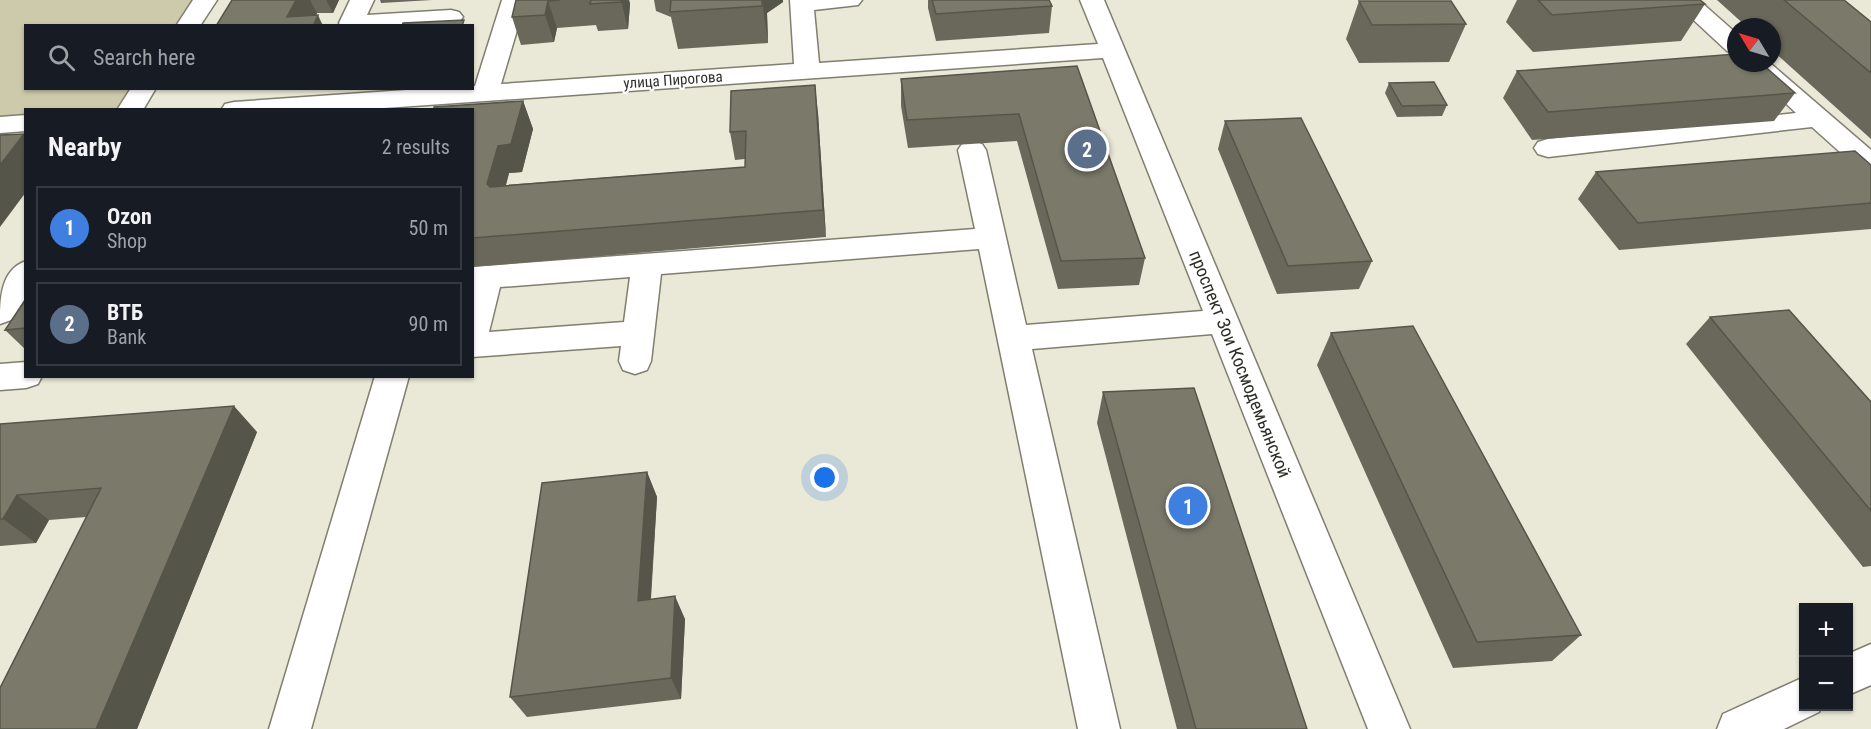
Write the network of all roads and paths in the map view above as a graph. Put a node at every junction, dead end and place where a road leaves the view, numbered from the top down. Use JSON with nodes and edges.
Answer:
{"nodes":[{"id":1,"x":205,"y":0,"type":"edge"},
{"id":2,"x":362,"y":0,"type":"edge"},
{"id":3,"x":514,"y":0,"type":"edge"},
{"id":4,"x":850,"y":0,"type":"edge"},
{"id":5,"x":1092,"y":0,"type":"edge"},
{"id":6,"x":802,"y":2,"type":"edge"},
{"id":7,"x":1694,"y":8,"type":"dead end"},
{"id":8,"x":451,"y":17,"type":"dead end"},
{"id":9,"x":189,"y":24,"type":"edge"},
{"id":10,"x":1727,"y":38,"type":"edge"},
{"id":11,"x":1112,"y":50,"type":"junction"},
{"id":12,"x":807,"y":71,"type":"junction"},
{"id":13,"x":1765,"y":72,"type":"edge"},
{"id":14,"x":143,"y":90,"type":"edge"},
{"id":15,"x":486,"y":93,"type":"junction"},
{"id":16,"x":131,"y":108,"type":"edge"},
{"id":17,"x":264,"y":108,"type":"edge"},
{"id":18,"x":1816,"y":119,"type":"junction"},
{"id":19,"x":24,"y":123,"type":"edge"},
{"id":20,"x":0,"y":125,"type":"edge"},
{"id":21,"x":1548,"y":148,"type":"dead end"},
{"id":22,"x":972,"y":150,"type":"dead end"},
{"id":23,"x":1871,"y":165,"type":"edge"},
{"id":24,"x":993,"y":238,"type":"junction"},
{"id":25,"x":646,"y":266,"type":"junction"},
{"id":26,"x":24,"y":275,"type":"edge"},
{"id":27,"x":480,"y":278,"type":"edge"},
{"id":28,"x":0,"y":312,"type":"edge"},
{"id":29,"x":1223,"y":321,"type":"junction"},
{"id":30,"x":474,"y":322,"type":"edge"},
{"id":31,"x":1014,"y":338,"type":"junction"},
{"id":32,"x":474,"y":345,"type":"edge"},
{"id":33,"x":24,"y":375,"type":"edge"},
{"id":34,"x":0,"y":377,"type":"edge"},
{"id":35,"x":391,"y":378,"type":"edge"},
{"id":36,"x":1871,"y":664,"type":"edge"},
{"id":37,"x":1853,"y":673,"type":"edge"},
{"id":38,"x":1799,"y":699,"type":"edge"},
{"id":39,"x":290,"y":729,"type":"edge"},
{"id":40,"x":1099,"y":729,"type":"edge"},
{"id":41,"x":1389,"y":729,"type":"edge"},
{"id":42,"x":1738,"y":729,"type":"edge"}],
"edges":[{"from":1,"to":9,"type":"street"},
{"from":2,"to":8,"type":"street"},
{"from":3,"to":15,"type":"street"},
{"from":4,"to":6,"type":"street"},
{"from":5,"to":11,"type":"street","name":"проспект Зои Космодемьянской"},
{"from":6,"to":12,"type":"street"},
{"from":7,"to":10,"type":"street"},
{"from":11,"to":12,"type":"street","name":"улица Пирогова"},
{"from":11,"to":29,"type":"street","name":"проспект Зои Космодемьянской"},
{"from":12,"to":15,"type":"street","name":"улица Пирогова"},
{"from":13,"to":18,"type":"street"},
{"from":14,"to":16,"type":"street"},
{"from":15,"to":17,"type":"street","name":"улица Пирогова"},
{"from":18,"to":21,"type":"street"},
{"from":18,"to":23,"type":"street"},
{"from":19,"to":20,"type":"street"},
{"from":22,"to":24,"type":"street"},
{"from":24,"to":25,"type":"street"},
{"from":24,"to":31,"type":"street"},
{"from":25,"to":27,"type":"street"},
{"from":25,"to":32,"type":"street"},
{"from":26,"to":28,"type":"street"},
{"from":27,"to":30,"type":"street"},
{"from":29,"to":31,"type":"street"},
{"from":29,"to":41,"type":"street","name":"проспект Зои Космодемьянской"},
{"from":31,"to":40,"type":"street"},
{"from":33,"to":34,"type":"street"},
{"from":35,"to":39,"type":"street"},
{"from":36,"to":37,"type":"street"},
{"from":38,"to":42,"type":"street"}]}
